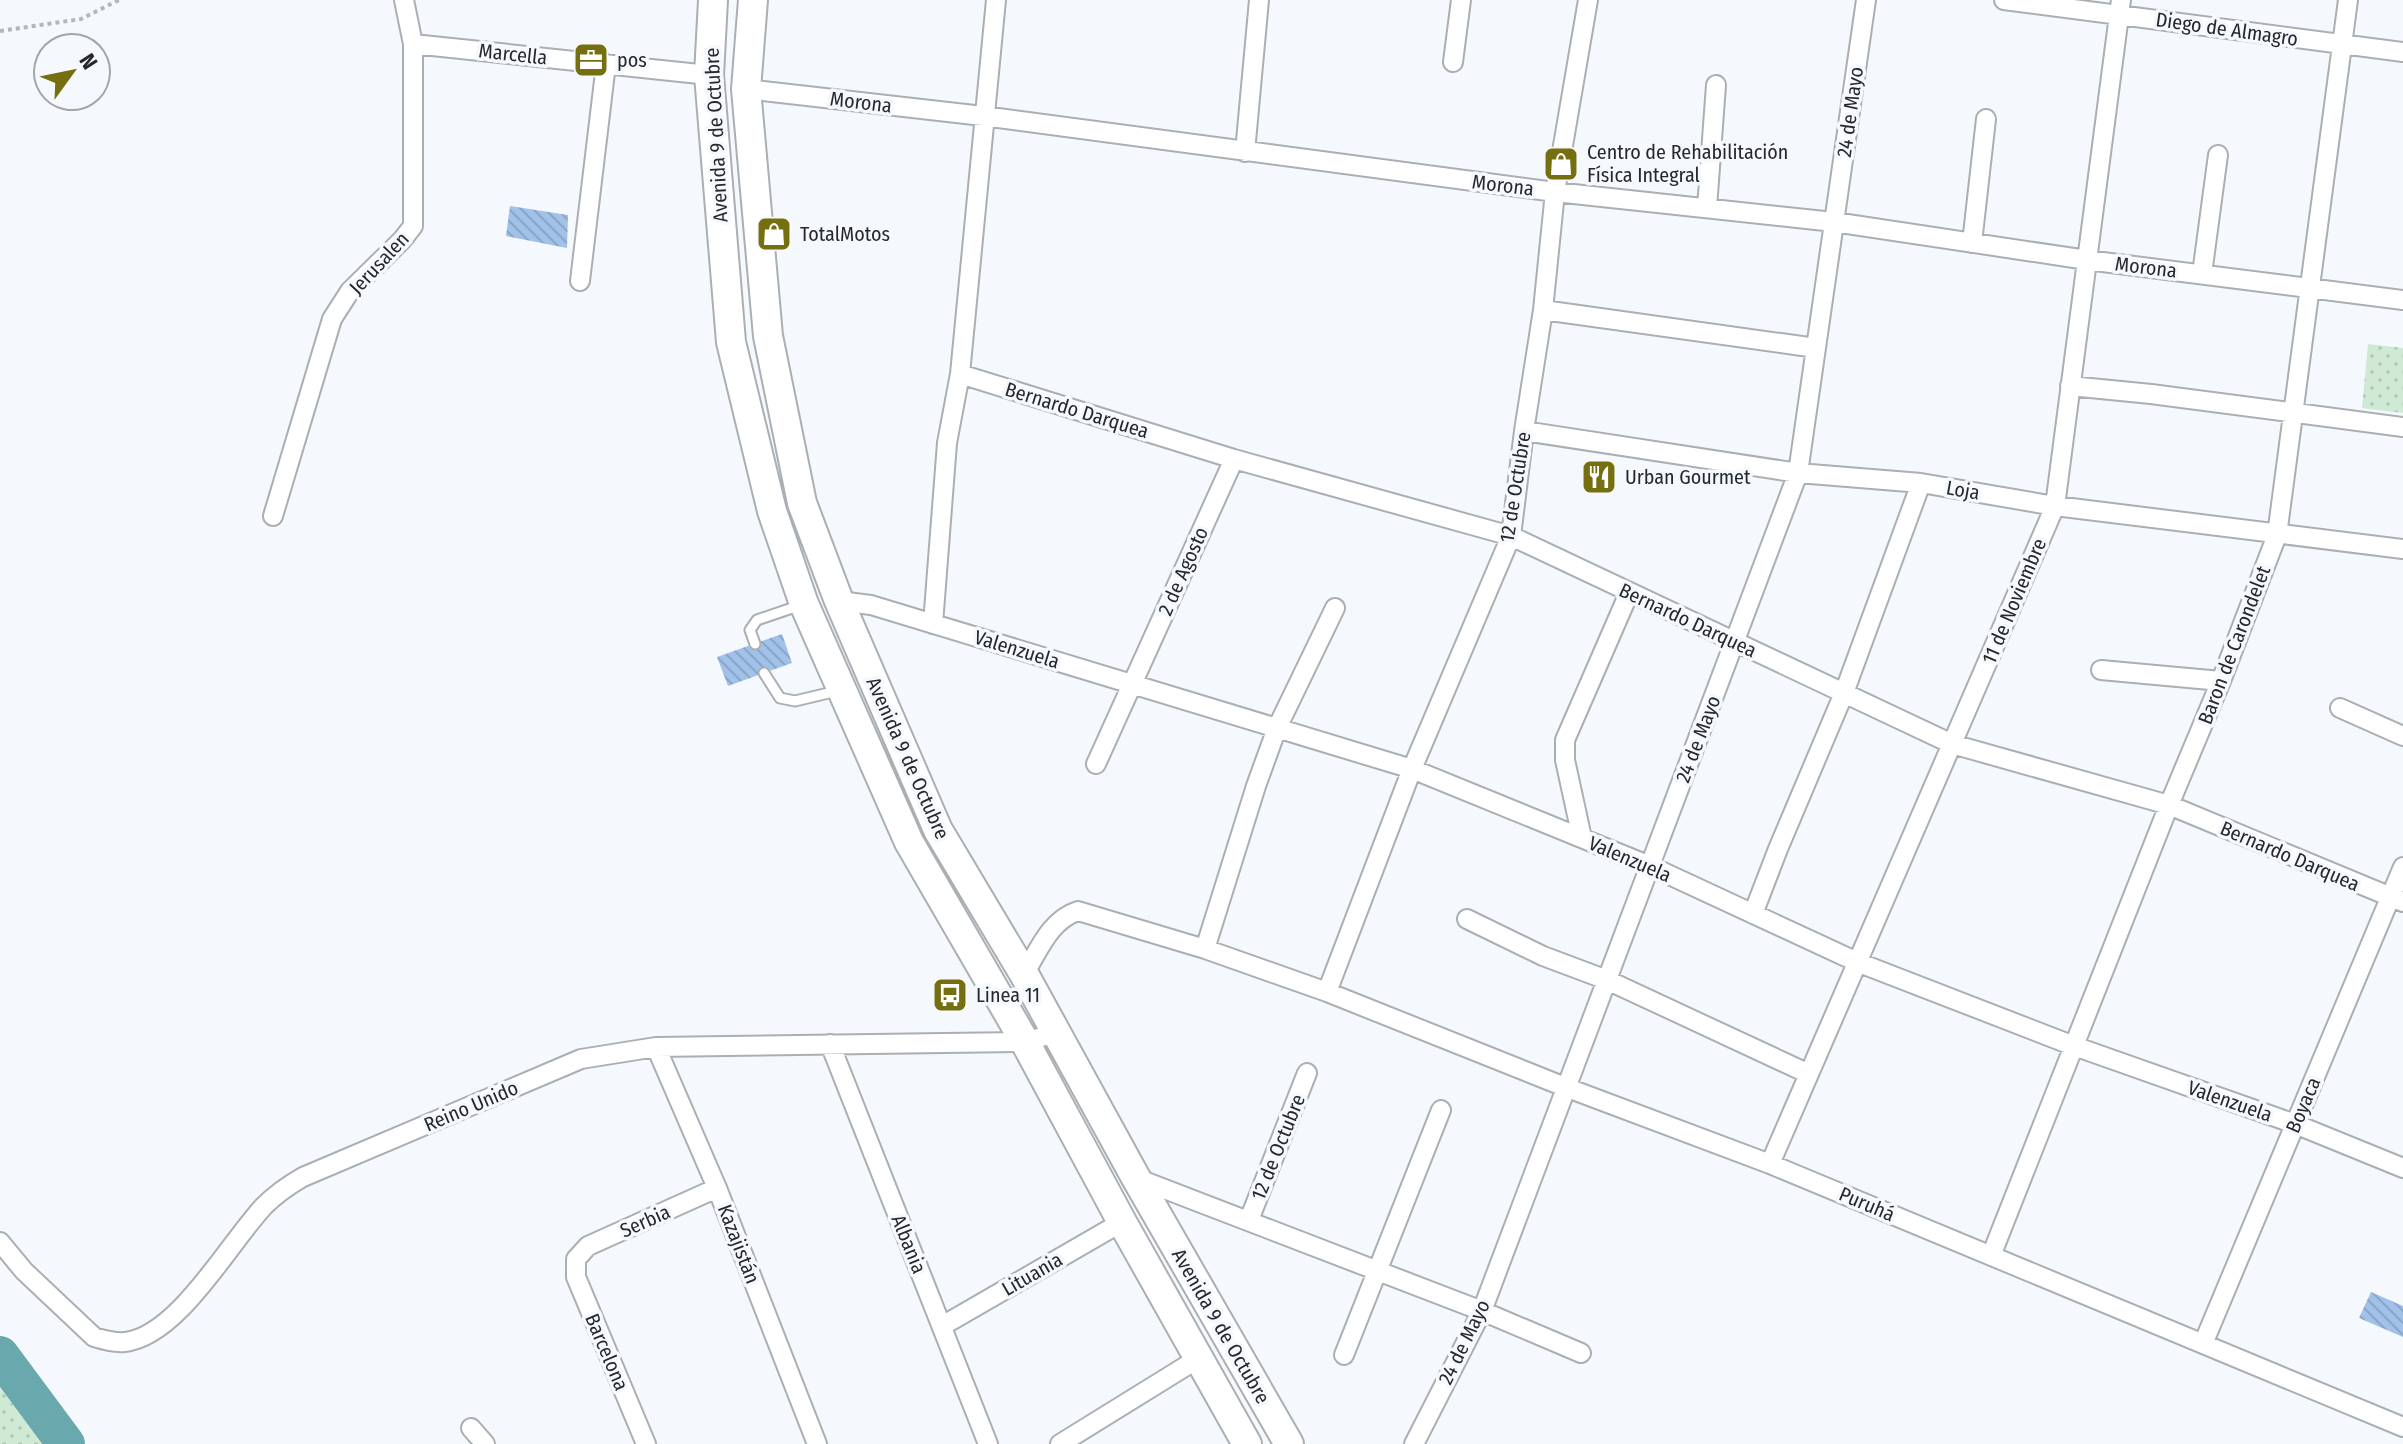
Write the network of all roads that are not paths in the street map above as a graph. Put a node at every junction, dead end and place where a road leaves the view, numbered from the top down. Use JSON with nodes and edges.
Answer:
{"nodes":[{"id":1,"x":404,"y":0,"type":"edge"},
{"id":2,"x":713,"y":0,"type":"edge"},
{"id":3,"x":753,"y":0,"type":"edge"},
{"id":4,"x":996,"y":0,"type":"edge"},
{"id":5,"x":1259,"y":0,"type":"edge"},
{"id":6,"x":1461,"y":0,"type":"edge"},
{"id":7,"x":1588,"y":0,"type":"edge"},
{"id":8,"x":1866,"y":0,"type":"edge"},
{"id":9,"x":2004,"y":0,"type":"edge"},
{"id":10,"x":2348,"y":0,"type":"edge"},
{"id":11,"x":2120,"y":8,"type":"edge"},
{"id":12,"x":413,"y":44,"type":"junction"},
{"id":13,"x":2342,"y":44,"type":"junction"},
{"id":14,"x":2403,"y":52,"type":"edge"},
{"id":15,"x":1453,"y":62,"type":"dead end"},
{"id":16,"x":606,"y":64,"type":"junction"},
{"id":17,"x":709,"y":75,"type":"junction"},
{"id":18,"x":1716,"y":85,"type":"dead end"},
{"id":19,"x":746,"y":89,"type":"junction"},
{"id":20,"x":983,"y":116,"type":"junction"},
{"id":21,"x":1986,"y":119,"type":"dead end"},
{"id":22,"x":1245,"y":152,"type":"junction"},
{"id":23,"x":2218,"y":155,"type":"dead end"},
{"id":24,"x":1555,"y":192,"type":"junction"},
{"id":25,"x":1707,"y":208,"type":"junction"},
{"id":26,"x":1834,"y":222,"type":"junction"},
{"id":27,"x":1972,"y":243,"type":"junction"},
{"id":28,"x":2087,"y":260,"type":"junction"},
{"id":29,"x":2202,"y":274,"type":"junction"},
{"id":30,"x":580,"y":281,"type":"dead end"},
{"id":31,"x":2309,"y":288,"type":"junction"},
{"id":32,"x":2403,"y":300,"type":"edge"},
{"id":33,"x":1543,"y":310,"type":"junction"},
{"id":34,"x":1816,"y":348,"type":"junction"},
{"id":35,"x":960,"y":374,"type":"junction"},
{"id":36,"x":2070,"y":386,"type":"junction"},
{"id":37,"x":2293,"y":413,"type":"junction"},
{"id":38,"x":2403,"y":427,"type":"edge"},
{"id":39,"x":1524,"y":431,"type":"junction"},
{"id":40,"x":1234,"y":459,"type":"junction"},
{"id":41,"x":1798,"y":473,"type":"junction"},
{"id":42,"x":1921,"y":483,"type":"junction"},
{"id":43,"x":2055,"y":506,"type":"junction"},
{"id":44,"x":273,"y":516,"type":"dead end"},
{"id":45,"x":2277,"y":535,"type":"junction"},
{"id":46,"x":1511,"y":536,"type":"junction"},
{"id":47,"x":2403,"y":549,"type":"edge"},
{"id":48,"x":1629,"y":593,"type":"junction"},
{"id":49,"x":839,"y":601,"type":"junction"},
{"id":50,"x":804,"y":604,"type":"junction"},
{"id":51,"x":1335,"y":608,"type":"dead end"},
{"id":52,"x":933,"y":624,"type":"junction"},
{"id":53,"x":1735,"y":642,"type":"junction"},
{"id":54,"x":755,"y":644,"type":"dead end"},
{"id":55,"x":2101,"y":670,"type":"dead end"},
{"id":56,"x":764,"y":673,"type":"dead end"},
{"id":57,"x":2221,"y":681,"type":"junction"},
{"id":58,"x":1133,"y":684,"type":"junction"},
{"id":59,"x":841,"y":690,"type":"junction"},
{"id":60,"x":1844,"y":693,"type":"junction"},
{"id":61,"x":2340,"y":708,"type":"dead end"},
{"id":62,"x":1277,"y":728,"type":"junction"},
{"id":63,"x":2403,"y":736,"type":"edge"},
{"id":64,"x":1952,"y":744,"type":"junction"},
{"id":65,"x":1096,"y":764,"type":"dead end"},
{"id":66,"x":1412,"y":769,"type":"junction"},
{"id":67,"x":2169,"y":805,"type":"junction"},
{"id":68,"x":1582,"y":838,"type":"junction"},
{"id":69,"x":1650,"y":866,"type":"junction"},
{"id":70,"x":2403,"y":867,"type":"edge"},
{"id":71,"x":2397,"y":900,"type":"edge"},
{"id":72,"x":1753,"y":914,"type":"junction"},
{"id":73,"x":1467,"y":919,"type":"dead end"},
{"id":74,"x":1205,"y":949,"type":"junction"},
{"id":75,"x":1857,"y":962,"type":"junction"},
{"id":76,"x":1024,"y":974,"type":"junction"},
{"id":77,"x":1607,"y":980,"type":"junction"},
{"id":78,"x":1327,"y":992,"type":"junction"},
{"id":79,"x":1055,"y":1033,"type":"junction"},
{"id":80,"x":1025,"y":1042,"type":"junction"},
{"id":81,"x":830,"y":1044,"type":"junction"},
{"id":82,"x":2074,"y":1046,"type":"junction"},
{"id":83,"x":656,"y":1047,"type":"junction"},
{"id":84,"x":1307,"y":1073,"type":"dead end"},
{"id":85,"x":1809,"y":1074,"type":"junction"},
{"id":86,"x":1565,"y":1087,"type":"junction"},
{"id":87,"x":1441,"y":1110,"type":"dead end"},
{"id":88,"x":2295,"y":1124,"type":"junction"},
{"id":89,"x":1770,"y":1164,"type":"junction"},
{"id":90,"x":2403,"y":1168,"type":"edge"},
{"id":91,"x":1136,"y":1178,"type":"junction"},
{"id":92,"x":717,"y":1188,"type":"junction"},
{"id":93,"x":1249,"y":1220,"type":"junction"},
{"id":94,"x":1122,"y":1222,"type":"junction"},
{"id":95,"x":0,"y":1242,"type":"edge"},
{"id":96,"x":1991,"y":1256,"type":"junction"},
{"id":97,"x":576,"y":1259,"type":"joint"},
{"id":98,"x":1377,"y":1270,"type":"junction"},
{"id":99,"x":1482,"y":1311,"type":"junction"},
{"id":100,"x":942,"y":1326,"type":"junction"},
{"id":101,"x":2203,"y":1344,"type":"junction"},
{"id":102,"x":1581,"y":1353,"type":"dead end"},
{"id":103,"x":1344,"y":1355,"type":"dead end"},
{"id":104,"x":1199,"y":1358,"type":"junction"},
{"id":105,"x":2403,"y":1427,"type":"edge"},
{"id":106,"x":471,"y":1428,"type":"dead end"},
{"id":107,"x":485,"y":1444,"type":"edge"},
{"id":108,"x":646,"y":1444,"type":"edge"},
{"id":109,"x":817,"y":1444,"type":"edge"},
{"id":110,"x":988,"y":1444,"type":"edge"},
{"id":111,"x":1060,"y":1444,"type":"edge"},
{"id":112,"x":1247,"y":1444,"type":"edge"},
{"id":113,"x":1289,"y":1444,"type":"edge"},
{"id":114,"x":1414,"y":1444,"type":"edge"}],
"edges":[{"from":1,"to":12,"type":"street","name":"Jerusalen"},
{"from":2,"to":17,"type":"main road","name":"Avenida 9 de Octubre"},
{"from":3,"to":19,"type":"main road","name":"Avenida 9 de Octubre"},
{"from":4,"to":20,"type":"street"},
{"from":5,"to":22,"type":"street"},
{"from":6,"to":15,"type":"street"},
{"from":7,"to":24,"type":"street","name":"12 de Octubre"},
{"from":8,"to":26,"type":"street","name":"24 de Mayo"},
{"from":9,"to":11,"type":"street","name":"Diego de Almagro"},
{"from":10,"to":13,"type":"street","name":"Baron de Carondelet"},
{"from":11,"to":13,"type":"street","name":"Diego de Almagro"},
{"from":11,"to":28,"type":"street","name":"11 de Noviembre"},
{"from":12,"to":16,"type":"street","name":"Marcella"},
{"from":12,"to":44,"type":"street","name":"Jerusalen"},
{"from":13,"to":14,"type":"street","name":"Diego de Almagro"},
{"from":13,"to":31,"type":"street","name":"Baron de Carondelet"},
{"from":16,"to":17,"type":"street","name":"Marcella"},
{"from":16,"to":30,"type":"street"},
{"from":17,"to":50,"type":"main road","name":"Avenida 9 de Octubre"},
{"from":18,"to":25,"type":"street"},
{"from":19,"to":20,"type":"street","name":"Morona"},
{"from":19,"to":49,"type":"main road","name":"Avenida 9 de Octubre"},
{"from":20,"to":22,"type":"street","name":"Morona"},
{"from":20,"to":35,"type":"street"},
{"from":21,"to":27,"type":"street"},
{"from":22,"to":24,"type":"street","name":"Morona"},
{"from":23,"to":29,"type":"street"},
{"from":24,"to":25,"type":"street","name":"Morona"},
{"from":24,"to":33,"type":"street","name":"12 de Octubre"},
{"from":25,"to":26,"type":"street","name":"Morona"},
{"from":26,"to":27,"type":"street","name":"Morona"},
{"from":26,"to":34,"type":"street","name":"24 de Mayo"},
{"from":27,"to":28,"type":"street","name":"Morona"},
{"from":28,"to":29,"type":"street","name":"Morona"},
{"from":28,"to":36,"type":"street","name":"11 de Noviembre"},
{"from":29,"to":31,"type":"street","name":"Morona"},
{"from":31,"to":32,"type":"street","name":"Morona"},
{"from":31,"to":37,"type":"street","name":"Baron de Carondelet"},
{"from":33,"to":34,"type":"street"},
{"from":33,"to":39,"type":"street","name":"12 de Octubre"},
{"from":34,"to":41,"type":"street","name":"24 de Mayo"},
{"from":35,"to":40,"type":"street","name":"Bernardo Darquea"},
{"from":35,"to":52,"type":"street"},
{"from":36,"to":37,"type":"street"},
{"from":36,"to":43,"type":"street","name":"11 de Noviembre"},
{"from":37,"to":38,"type":"street"},
{"from":37,"to":45,"type":"street","name":"Baron de Carondelet"},
{"from":39,"to":41,"type":"street","name":"Loja"},
{"from":39,"to":46,"type":"street","name":"12 de Octubre"},
{"from":40,"to":46,"type":"street","name":"Bernardo Darquea"},
{"from":40,"to":58,"type":"street","name":"2 de Agosto"},
{"from":41,"to":42,"type":"street","name":"Loja"},
{"from":41,"to":53,"type":"street","name":"24 de Mayo"},
{"from":42,"to":43,"type":"street","name":"Loja"},
{"from":42,"to":60,"type":"street"},
{"from":43,"to":45,"type":"street","name":"Loja"},
{"from":43,"to":64,"type":"street","name":"11 de Noviembre"},
{"from":45,"to":47,"type":"street","name":"Loja"},
{"from":45,"to":57,"type":"street","name":"Baron de Carondelet"},
{"from":46,"to":48,"type":"street","name":"Bernardo Darquea"},
{"from":46,"to":66,"type":"street","name":"12 de Octubre"},
{"from":48,"to":53,"type":"street","name":"Bernardo Darquea"},
{"from":48,"to":68,"type":"street"},
{"from":49,"to":52,"type":"street","name":"Valenzuela"},
{"from":49,"to":76,"type":"main road","name":"Avenida 9 de Octubre"},
{"from":50,"to":54,"type":"lane"},
{"from":50,"to":59,"type":"main road","name":"Avenida 9 de Octubre"},
{"from":51,"to":62,"type":"street"},
{"from":52,"to":58,"type":"street","name":"Valenzuela"},
{"from":53,"to":60,"type":"street","name":"Bernardo Darquea"},
{"from":53,"to":69,"type":"street","name":"24 de Mayo"},
{"from":55,"to":57,"type":"street"},
{"from":56,"to":59,"type":"lane"},
{"from":57,"to":67,"type":"street","name":"Baron de Carondelet"},
{"from":58,"to":62,"type":"street","name":"Valenzuela"},
{"from":58,"to":65,"type":"street","name":"2 de Agosto"},
{"from":59,"to":80,"type":"main road","name":"Avenida 9 de Octubre"},
{"from":60,"to":64,"type":"street","name":"Bernardo Darquea"},
{"from":60,"to":72,"type":"street"},
{"from":61,"to":63,"type":"street"},
{"from":62,"to":66,"type":"street","name":"Valenzuela"},
{"from":62,"to":74,"type":"street"},
{"from":64,"to":67,"type":"street","name":"Bernardo Darquea"},
{"from":64,"to":75,"type":"street","name":"11 de Noviembre"},
{"from":66,"to":68,"type":"street","name":"Valenzuela"},
{"from":66,"to":78,"type":"street","name":"12 de Octubre"},
{"from":67,"to":71,"type":"street","name":"Bernardo Darquea"},
{"from":67,"to":82,"type":"street","name":"Baron de Carondelet"},
{"from":68,"to":69,"type":"street","name":"Valenzuela"},
{"from":69,"to":72,"type":"street","name":"Valenzuela"},
{"from":69,"to":77,"type":"street","name":"24 de Mayo"},
{"from":70,"to":71,"type":"street","name":"Boyaca"},
{"from":71,"to":88,"type":"street","name":"Boyaca"},
{"from":72,"to":75,"type":"street","name":"Valenzuela"},
{"from":73,"to":77,"type":"street"},
{"from":74,"to":76,"type":"street","name":"Puruhá"},
{"from":74,"to":78,"type":"street","name":"Puruhá"},
{"from":75,"to":82,"type":"street","name":"Valenzuela"},
{"from":75,"to":85,"type":"street","name":"11 de Noviembre"},
{"from":76,"to":79,"type":"main road","name":"Avenida 9 de Octubre"},
{"from":77,"to":85,"type":"street"},
{"from":77,"to":86,"type":"street","name":"24 de Mayo"},
{"from":78,"to":86,"type":"street","name":"Puruhá"},
{"from":79,"to":80,"type":"street","name":"Reino Unido"},
{"from":79,"to":91,"type":"main road","name":"Avenida 9 de Octubre"},
{"from":80,"to":81,"type":"street","name":"Reino Unido"},
{"from":80,"to":94,"type":"main road","name":"Avenida 9 de Octubre"},
{"from":81,"to":83,"type":"street","name":"Reino Unido"},
{"from":81,"to":100,"type":"street","name":"Albania"},
{"from":82,"to":88,"type":"street","name":"Valenzuela"},
{"from":82,"to":96,"type":"street","name":"Baron de Carondelet"},
{"from":83,"to":92,"type":"street","name":"Kazajistán"},
{"from":83,"to":95,"type":"street","name":"Reino Unido"},
{"from":84,"to":93,"type":"street","name":"12 de Octubre"},
{"from":85,"to":89,"type":"street","name":"11 de Noviembre"},
{"from":86,"to":89,"type":"street","name":"Puruhá"},
{"from":86,"to":99,"type":"street","name":"24 de Mayo"},
{"from":87,"to":98,"type":"street"},
{"from":88,"to":90,"type":"street","name":"Valenzuela"},
{"from":88,"to":101,"type":"street","name":"Boyaca"},
{"from":89,"to":96,"type":"street","name":"Puruhá"},
{"from":91,"to":93,"type":"street"},
{"from":91,"to":113,"type":"main road","name":"Avenida 9 de Octubre"},
{"from":92,"to":97,"type":"street","name":"Serbia"},
{"from":92,"to":109,"type":"street","name":"Kazajistán"},
{"from":93,"to":98,"type":"street"},
{"from":94,"to":100,"type":"street","name":"Lituania"},
{"from":94,"to":104,"type":"main road","name":"Avenida 9 de Octubre"},
{"from":96,"to":101,"type":"street","name":"Puruhá"},
{"from":97,"to":108,"type":"street","name":"Barcelona"},
{"from":98,"to":99,"type":"street"},
{"from":98,"to":103,"type":"street"},
{"from":99,"to":102,"type":"street"},
{"from":99,"to":114,"type":"street","name":"24 de Mayo"},
{"from":100,"to":110,"type":"street","name":"Albania"},
{"from":101,"to":105,"type":"street","name":"Puruhá"},
{"from":104,"to":111,"type":"street"},
{"from":104,"to":112,"type":"main road","name":"Avenida 9 de Octubre"},
{"from":106,"to":107,"type":"street"}]}
